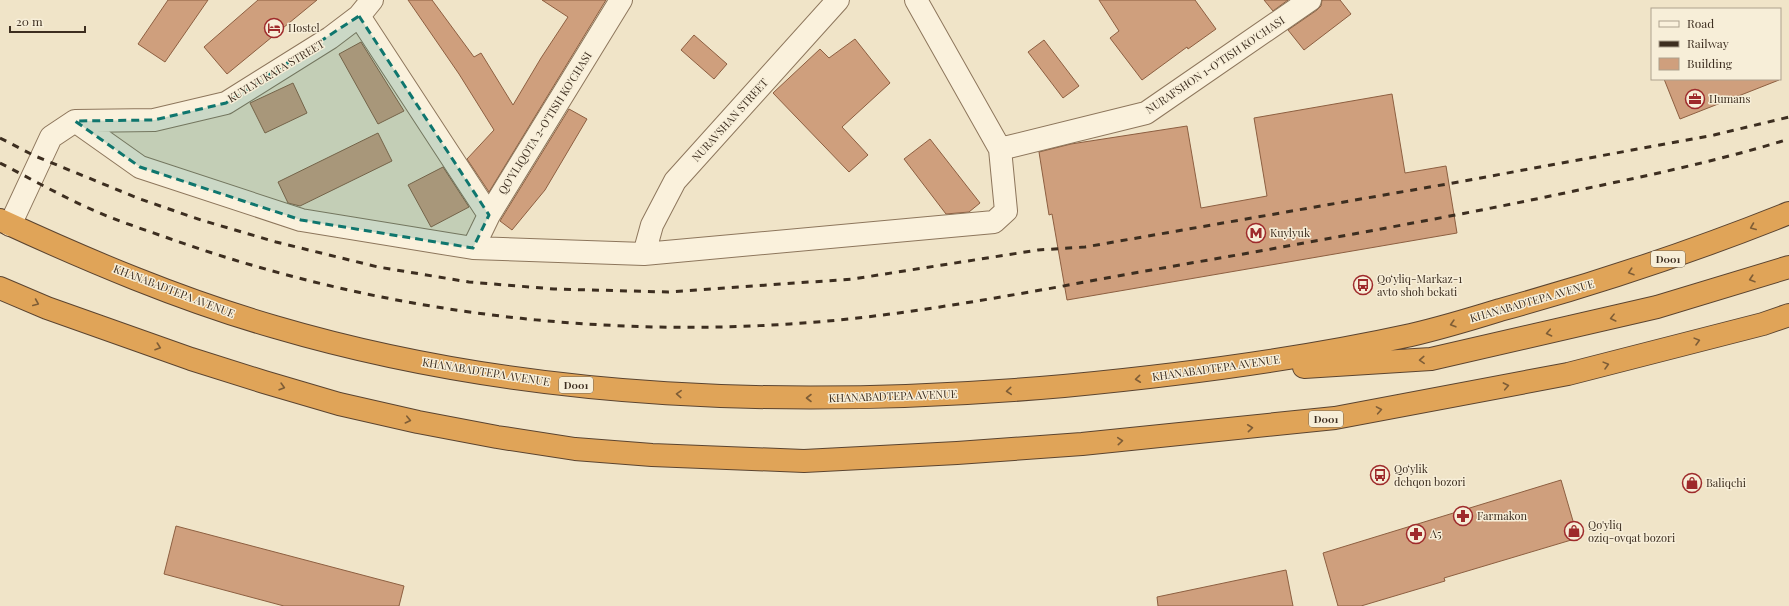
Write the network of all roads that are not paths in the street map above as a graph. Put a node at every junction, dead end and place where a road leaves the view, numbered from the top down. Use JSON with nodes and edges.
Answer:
{"nodes":[{"id":1,"x":621,"y":0,"type":"edge"},
{"id":2,"x":838,"y":0,"type":"edge"},
{"id":3,"x":916,"y":0,"type":"edge"},
{"id":4,"x":1310,"y":0,"type":"edge"},
{"id":5,"x":366,"y":8,"type":"edge"},
{"id":6,"x":75,"y":121,"type":"junction"},
{"id":7,"x":1000,"y":149,"type":"junction"},
{"id":8,"x":1789,"y":213,"type":"edge"},
{"id":9,"x":488,"y":215,"type":"junction"},
{"id":10,"x":5,"y":222,"type":"edge"},
{"id":11,"x":473,"y":248,"type":"junction"},
{"id":12,"x":644,"y":254,"type":"junction"},
{"id":13,"x":1789,"y":267,"type":"edge"},
{"id":14,"x":0,"y":288,"type":"edge"},
{"id":15,"x":1789,"y":315,"type":"edge"},
{"id":16,"x":1177,"y":374,"type":"junction"}],
"edges":[{"from":1,"to":9,"type":"street","name":"QO'YLIQOTA 2-O'TISH KO'CHASI"},
{"from":2,"to":12,"type":"street","name":"NURAVSHAN STREET"},
{"from":3,"to":7,"type":"street"},
{"from":4,"to":7,"type":"street","name":"NURAFSHON 1-O'TISH KO'CHASI"},
{"from":5,"to":6,"type":"street","name":"KUYLYUKATA STREET"},
{"from":5,"to":9,"type":"street"},
{"from":6,"to":10,"type":"street"},
{"from":6,"to":11,"type":"street"},
{"from":7,"to":12,"type":"street"},
{"from":8,"to":16,"type":"highway","name":"KHANABADTEPA AVENUE","number":"D001","one_way":true},
{"from":9,"to":11,"type":"street","name":"QO'YLIQOTA 2-O'TISH KO'CHASI"},
{"from":16,"to":10,"type":"highway","name":"KHANABADTEPA AVENUE","number":"D001","one_way":true},
{"from":11,"to":12,"type":"street"},
{"from":13,"to":16,"type":"highway","one_way":true},
{"from":14,"to":15,"type":"highway","number":"D001","one_way":true}]}
